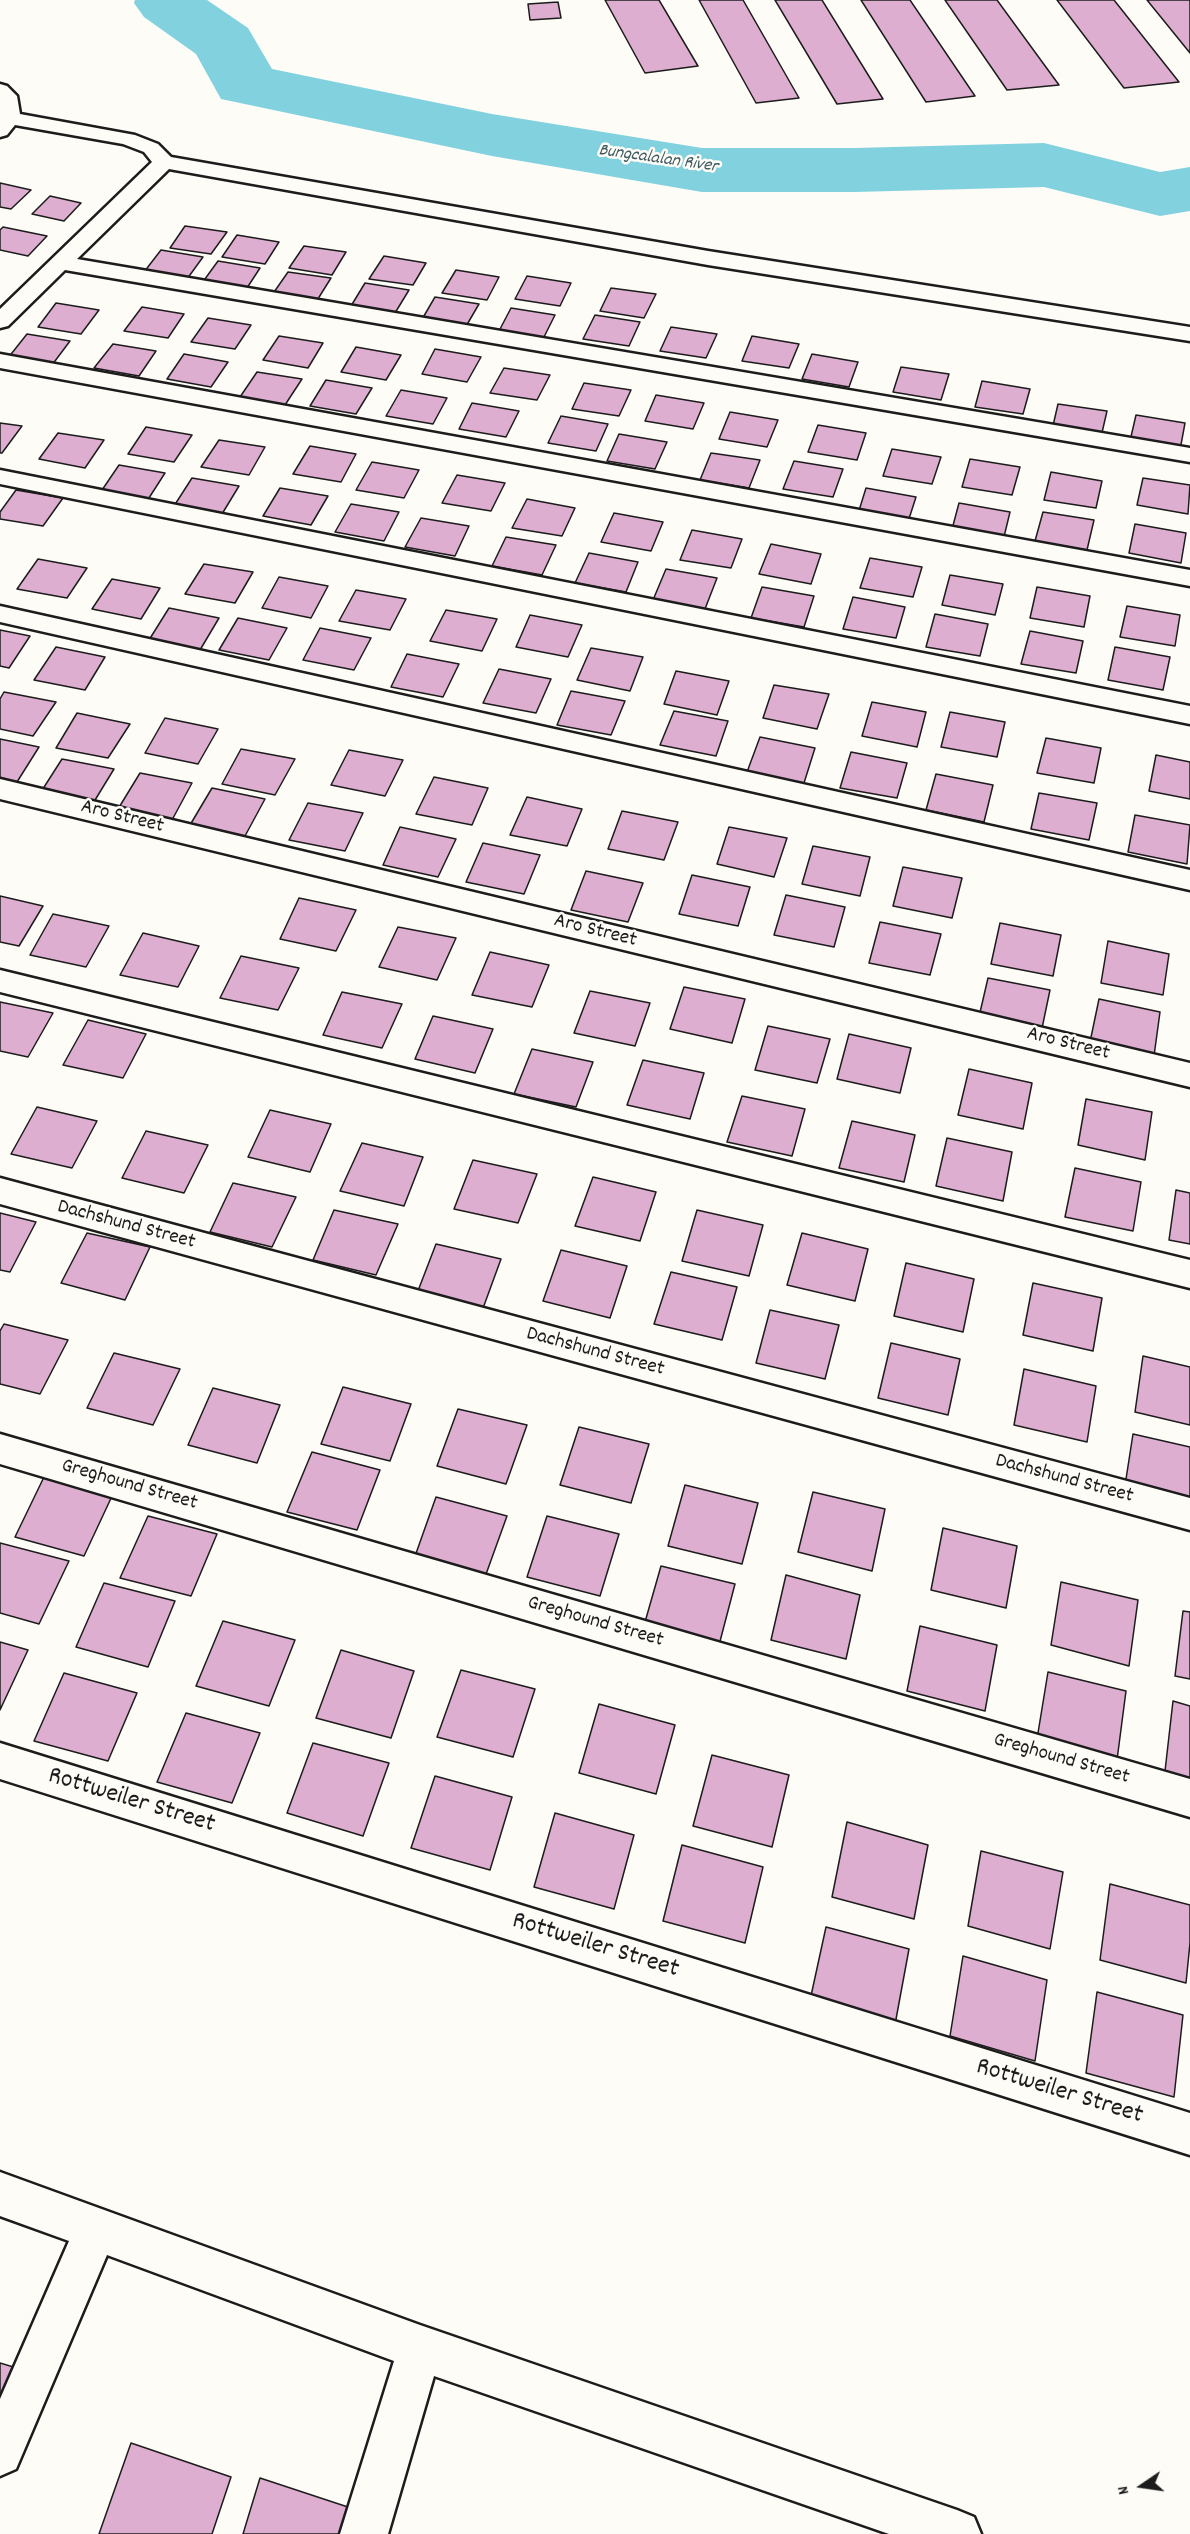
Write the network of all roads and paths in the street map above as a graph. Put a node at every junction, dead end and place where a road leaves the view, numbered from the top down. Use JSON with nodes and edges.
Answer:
{"nodes":[{"id":1,"x":0,"y":90,"type":"edge"},
{"id":2,"x":4,"y":126,"type":"edge"},
{"id":3,"x":164,"y":162,"type":"junction"},
{"id":4,"x":63,"y":263,"type":"junction"},
{"id":5,"x":0,"y":321,"type":"edge"},
{"id":6,"x":1190,"y":334,"type":"edge"},
{"id":7,"x":0,"y":361,"type":"edge"},
{"id":8,"x":1190,"y":455,"type":"edge"},
{"id":9,"x":0,"y":477,"type":"edge"},
{"id":10,"x":1190,"y":578,"type":"edge"},
{"id":11,"x":0,"y":614,"type":"edge"},
{"id":12,"x":1190,"y":715,"type":"edge"},
{"id":13,"x":0,"y":789,"type":"edge"},
{"id":14,"x":1190,"y":880,"type":"edge"},
{"id":15,"x":0,"y":981,"type":"edge"},
{"id":16,"x":1190,"y":1075,"type":"edge"},
{"id":17,"x":0,"y":1191,"type":"edge"},
{"id":18,"x":1190,"y":1274,"type":"edge"},
{"id":19,"x":0,"y":1449,"type":"edge"},
{"id":20,"x":1190,"y":1514,"type":"edge"},
{"id":21,"x":0,"y":1761,"type":"edge"},
{"id":22,"x":1190,"y":1798,"type":"edge"},
{"id":23,"x":1190,"y":2134,"type":"edge"},
{"id":24,"x":0,"y":2194,"type":"edge"},
{"id":25,"x":96,"y":2229,"type":"junction"},
{"id":26,"x":420,"y":2348,"type":"junction"},
{"id":27,"x":0,"y":2453,"type":"edge"},
{"id":28,"x":364,"y":2534,"type":"edge"},
{"id":29,"x":957,"y":2534,"type":"edge"}],
"edges":[{"from":1,"to":2,"type":"street"},
{"from":2,"to":3,"type":"street"},
{"from":3,"to":4,"type":"street"},
{"from":3,"to":6,"type":"street"},
{"from":4,"to":5,"type":"street"},
{"from":4,"to":8,"type":"street"},
{"from":7,"to":10,"type":"street"},
{"from":9,"to":12,"type":"street"},
{"from":11,"to":14,"type":"street"},
{"from":13,"to":16,"type":"street","name":"Aro Street"},
{"from":15,"to":18,"type":"street"},
{"from":17,"to":20,"type":"street","name":"Dachshund Street"},
{"from":19,"to":22,"type":"street","name":"Greghound Street"},
{"from":21,"to":23,"type":"street","name":"Rottweiler Street"},
{"from":24,"to":25,"type":"street"},
{"from":25,"to":26,"type":"street"},
{"from":25,"to":27,"type":"street"},
{"from":26,"to":28,"type":"street"},
{"from":26,"to":29,"type":"street"}]}
